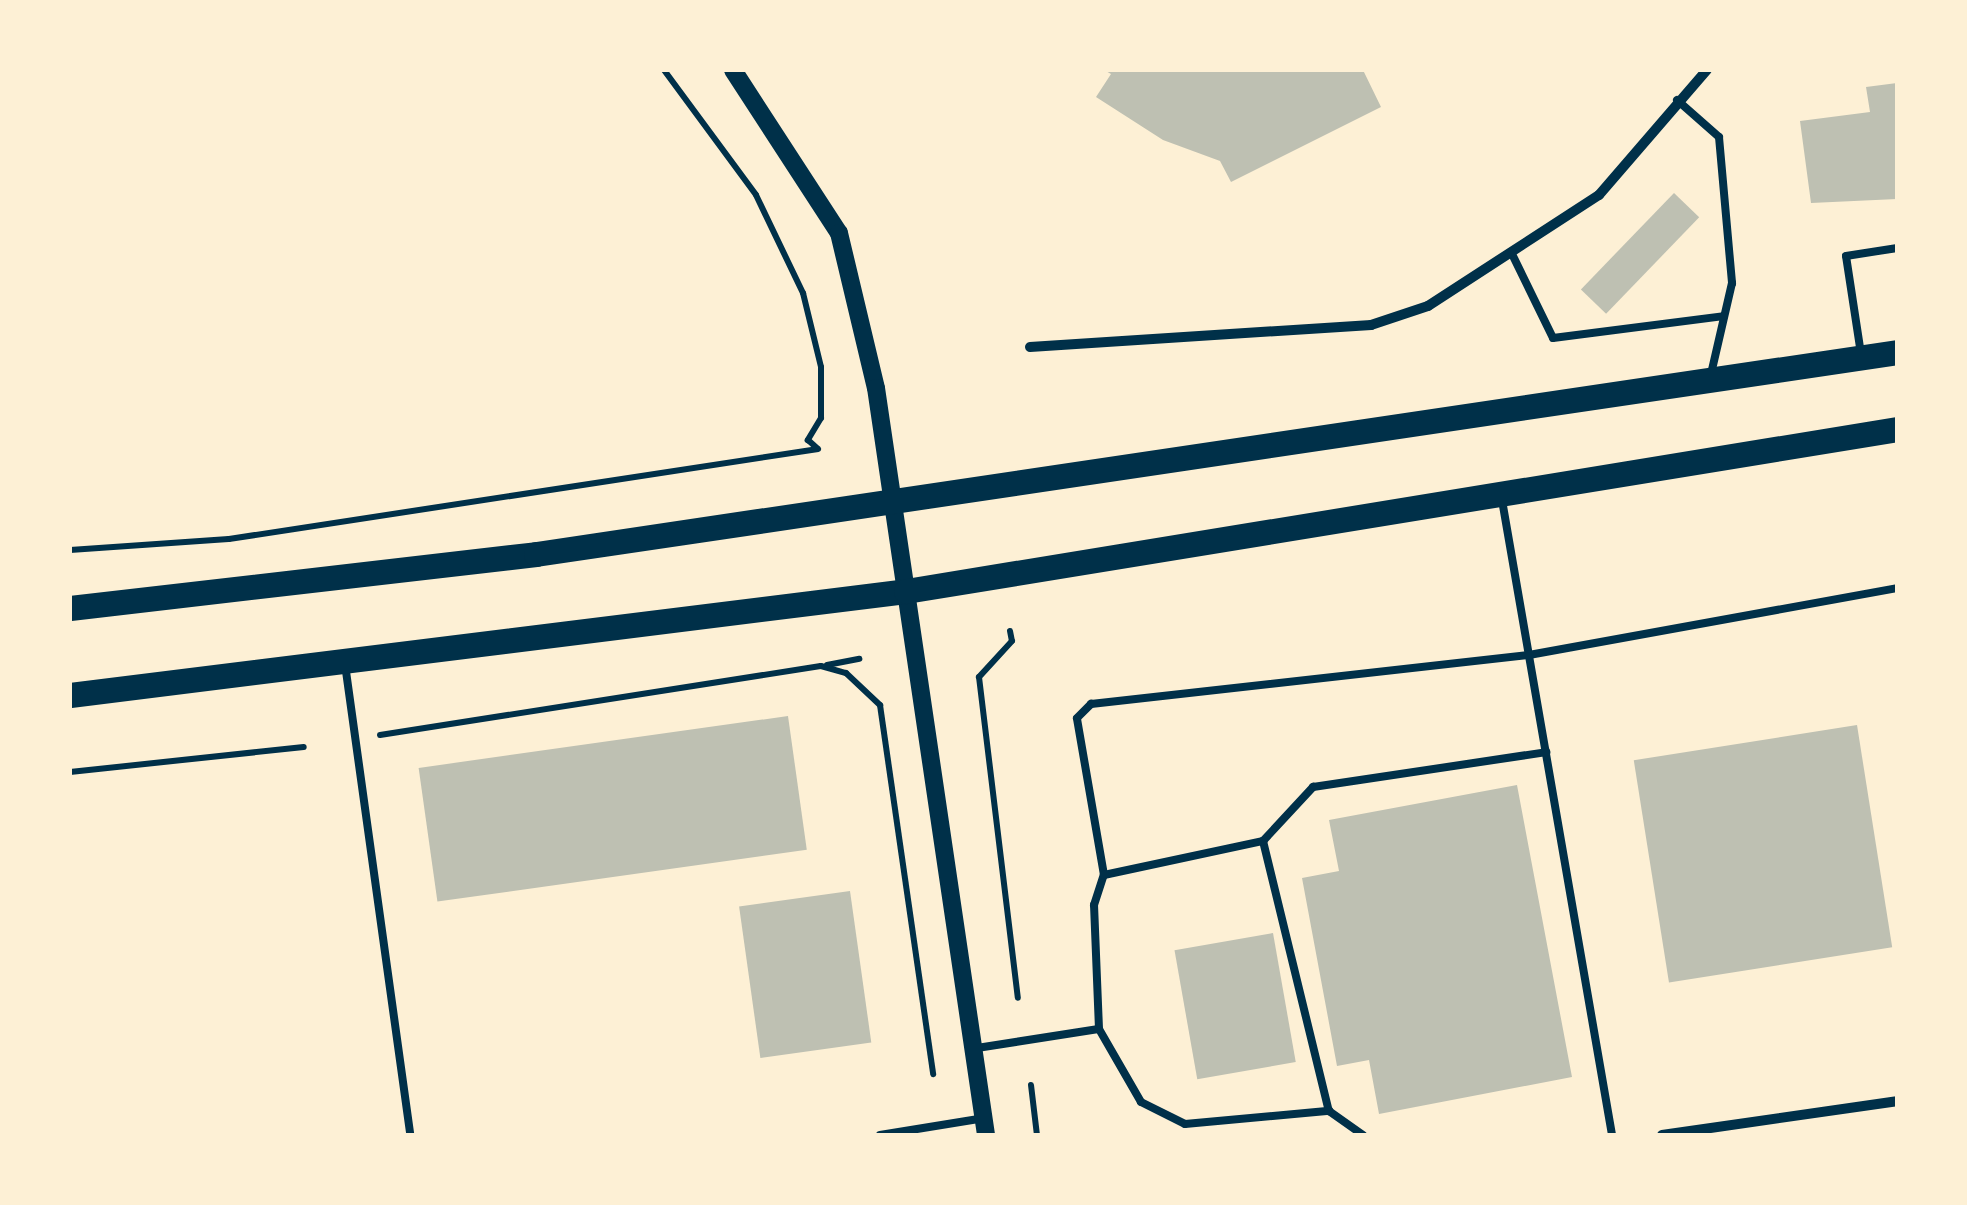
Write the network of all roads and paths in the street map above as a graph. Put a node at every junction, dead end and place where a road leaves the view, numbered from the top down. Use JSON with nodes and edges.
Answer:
{"nodes":[{"id":1,"x":664,"y":70,"type":"edge"},
{"id":2,"x":733,"y":70,"type":"edge"},
{"id":3,"x":1707,"y":70,"type":"edge"},
{"id":4,"x":1677,"y":100,"type":"junction"},
{"id":5,"x":1897,"y":248,"type":"edge"},
{"id":6,"x":1514,"y":256,"type":"junction"},
{"id":7,"x":1724,"y":316,"type":"junction"},
{"id":8,"x":1030,"y":347,"type":"dead end"},
{"id":9,"x":1897,"y":352,"type":"edge"},
{"id":10,"x":1862,"y":357,"type":"junction"},
{"id":11,"x":1709,"y":381,"type":"junction"},
{"id":12,"x":1896,"y":429,"type":"edge"},
{"id":13,"x":1500,"y":491,"type":"junction"},
{"id":14,"x":893,"y":504,"type":"junction"},
{"id":15,"x":70,"y":550,"type":"edge"},
{"id":16,"x":1897,"y":588,"type":"edge"},
{"id":17,"x":906,"y":591,"type":"junction"},
{"id":18,"x":70,"y":608,"type":"edge"},
{"id":19,"x":1010,"y":630,"type":"dead end"},
{"id":20,"x":1529,"y":655,"type":"junction"},
{"id":21,"x":859,"y":659,"type":"dead end"},
{"id":22,"x":345,"y":662,"type":"junction"},
{"id":23,"x":820,"y":666,"type":"junction"},
{"id":24,"x":70,"y":695,"type":"edge"},
{"id":25,"x":380,"y":735,"type":"dead end"},
{"id":26,"x":304,"y":747,"type":"dead end"},
{"id":27,"x":1546,"y":752,"type":"junction"},
{"id":28,"x":70,"y":772,"type":"edge"},
{"id":29,"x":1264,"y":841,"type":"junction"},
{"id":30,"x":1104,"y":874,"type":"junction"},
{"id":31,"x":1018,"y":998,"type":"dead end"},
{"id":32,"x":1100,"y":1029,"type":"junction"},
{"id":33,"x":977,"y":1048,"type":"junction"},
{"id":34,"x":933,"y":1074,"type":"dead end"},
{"id":35,"x":1032,"y":1086,"type":"dead end"},
{"id":36,"x":1897,"y":1101,"type":"edge"},
{"id":37,"x":1329,"y":1111,"type":"junction"},
{"id":38,"x":986,"y":1126,"type":"edge"},
{"id":39,"x":410,"y":1135,"type":"edge"},
{"id":40,"x":880,"y":1135,"type":"edge"},
{"id":41,"x":1037,"y":1135,"type":"edge"},
{"id":42,"x":1364,"y":1135,"type":"edge"},
{"id":43,"x":1612,"y":1135,"type":"edge"},
{"id":44,"x":1662,"y":1135,"type":"edge"}],
"edges":[{"from":1,"to":15,"type":"path"},
{"from":2,"to":14,"type":"street"},
{"from":3,"to":4,"type":"street"},
{"from":4,"to":6,"type":"street"},
{"from":4,"to":7,"type":"lane"},
{"from":5,"to":10,"type":"lane"},
{"from":6,"to":7,"type":"lane"},
{"from":6,"to":8,"type":"street"},
{"from":7,"to":11,"type":"lane"},
{"from":9,"to":10,"type":"main road"},
{"from":10,"to":11,"type":"main road"},
{"from":11,"to":14,"type":"main road"},
{"from":12,"to":13,"type":"main road"},
{"from":13,"to":17,"type":"main road"},
{"from":13,"to":20,"type":"lane"},
{"from":14,"to":17,"type":"street"},
{"from":14,"to":18,"type":"main road"},
{"from":16,"to":20,"type":"lane"},
{"from":17,"to":22,"type":"main road"},
{"from":17,"to":33,"type":"street"},
{"from":19,"to":31,"type":"path"},
{"from":20,"to":27,"type":"lane"},
{"from":20,"to":30,"type":"lane"},
{"from":21,"to":23,"type":"path"},
{"from":22,"to":24,"type":"main road"},
{"from":22,"to":39,"type":"lane"},
{"from":23,"to":25,"type":"path"},
{"from":23,"to":34,"type":"path"},
{"from":26,"to":28,"type":"path"},
{"from":27,"to":29,"type":"lane"},
{"from":27,"to":43,"type":"lane"},
{"from":29,"to":30,"type":"lane"},
{"from":29,"to":37,"type":"lane"},
{"from":30,"to":32,"type":"lane"},
{"from":32,"to":33,"type":"lane"},
{"from":32,"to":37,"type":"lane"},
{"from":33,"to":38,"type":"street"},
{"from":35,"to":41,"type":"path"},
{"from":36,"to":44,"type":"street"},
{"from":37,"to":42,"type":"lane"},
{"from":38,"to":40,"type":"lane"}]}
